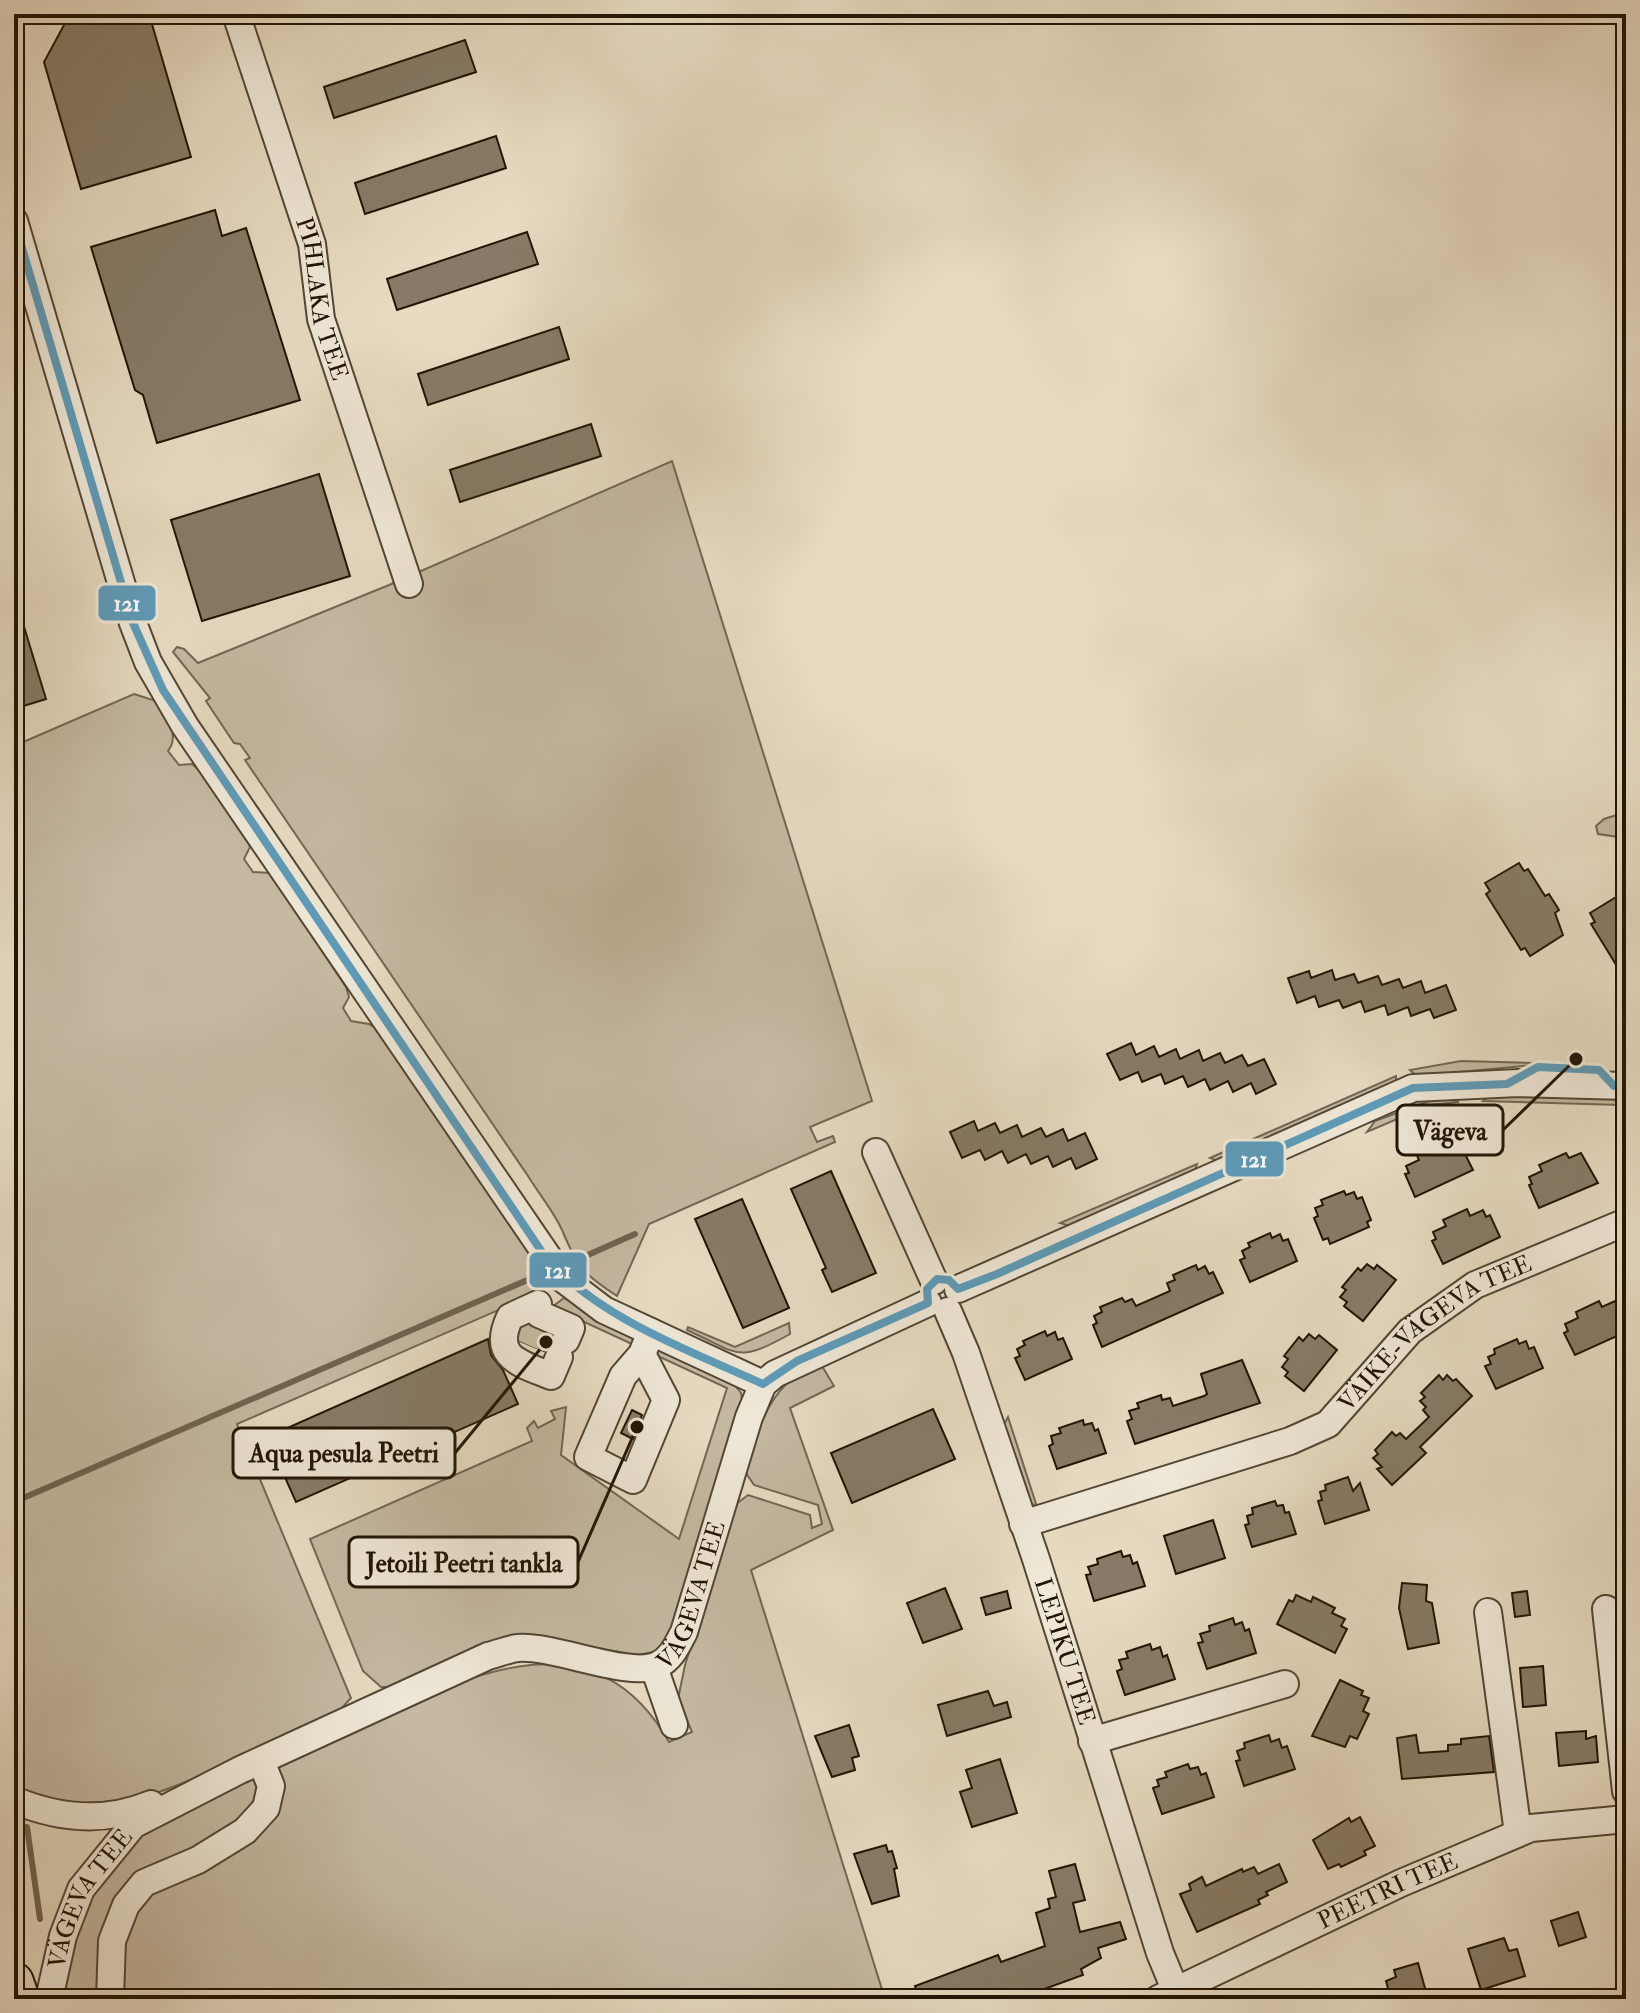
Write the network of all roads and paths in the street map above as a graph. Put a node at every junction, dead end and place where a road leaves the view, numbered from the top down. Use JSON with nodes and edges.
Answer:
{"nodes":[{"id":1,"x":236,"y":14,"type":"edge"},
{"id":2,"x":14,"y":221,"type":"edge"},
{"id":3,"x":409,"y":584,"type":"dead end"},
{"id":4,"x":1620,"y":1086,"type":"edge"},
{"id":5,"x":876,"y":1152,"type":"dead end"},
{"id":6,"x":1626,"y":1222,"type":"edge"},
{"id":7,"x":563,"y":1279,"type":"junction"},
{"id":8,"x":942,"y":1296,"type":"junction"},
{"id":9,"x":485,"y":1329,"type":"dead end"},
{"id":10,"x":763,"y":1384,"type":"junction"},
{"id":11,"x":1023,"y":1524,"type":"junction"},
{"id":12,"x":1606,"y":1609,"type":"dead end"},
{"id":13,"x":1488,"y":1612,"type":"dead end"},
{"id":14,"x":654,"y":1667,"type":"junction"},
{"id":15,"x":1285,"y":1684,"type":"dead end"},
{"id":16,"x":674,"y":1725,"type":"dead end"},
{"id":17,"x":1092,"y":1741,"type":"junction"},
{"id":18,"x":251,"y":1766,"type":"junction"},
{"id":19,"x":1626,"y":1791,"type":"edge"},
{"id":20,"x":14,"y":1800,"type":"edge"},
{"id":21,"x":1626,"y":1819,"type":"edge"},
{"id":22,"x":1518,"y":1833,"type":"junction"},
{"id":23,"x":14,"y":1982,"type":"edge"},
{"id":24,"x":1171,"y":1997,"type":"edge"},
{"id":25,"x":20,"y":1999,"type":"edge"},
{"id":26,"x":49,"y":1999,"type":"edge"},
{"id":27,"x":110,"y":1999,"type":"edge"}],
"edges":[{"from":1,"to":3,"type":"street","name":"PIHLAKA TEE"},
{"from":2,"to":7,"type":"street"},
{"from":4,"to":8,"type":"street"},
{"from":5,"to":8,"type":"street","name":"LEPIKU TEE"},
{"from":6,"to":11,"type":"street","name":"VÄIKE-VÄGEVA TEE"},
{"from":7,"to":9,"type":"street"},
{"from":7,"to":10,"type":"street"},
{"from":8,"to":10,"type":"street"},
{"from":8,"to":11,"type":"street","name":"LEPIKU TEE"},
{"from":10,"to":14,"type":"street","name":"VÄGEVA TEE"},
{"from":11,"to":17,"type":"street","name":"LEPIKU TEE"},
{"from":12,"to":19,"type":"street"},
{"from":13,"to":22,"type":"street"},
{"from":14,"to":16,"type":"street"},
{"from":14,"to":18,"type":"street","name":"VÄGEVA TEE"},
{"from":15,"to":17,"type":"street"},
{"from":17,"to":24,"type":"street","name":"LEPIKU TEE"},
{"from":18,"to":20,"type":"street","name":"VÄGEVA TEE"},
{"from":18,"to":26,"type":"street","name":"VÄGEVA TEE"},
{"from":18,"to":27,"type":"street","name":"VÄGEVA TEE"},
{"from":21,"to":22,"type":"street","name":"PEETRI TEE"},
{"from":22,"to":24,"type":"street","name":"PEETRI TEE"},
{"from":23,"to":25,"type":"highway"}]}
